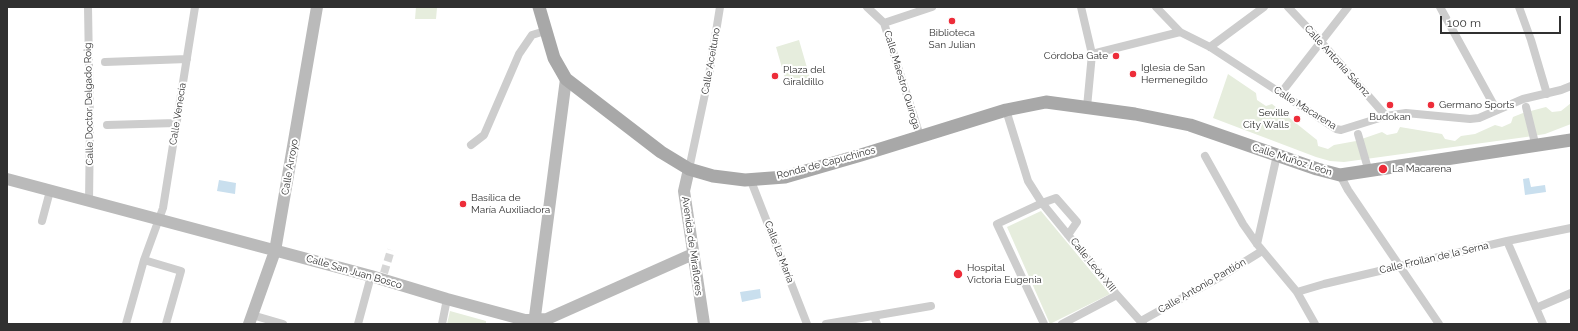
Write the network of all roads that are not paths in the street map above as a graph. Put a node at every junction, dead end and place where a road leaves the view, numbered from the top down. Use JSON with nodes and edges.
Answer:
{"nodes":[{"id":1,"x":88,"y":7,"type":"edge"},
{"id":2,"x":195,"y":7,"type":"edge"},
{"id":3,"x":317,"y":7,"type":"edge"},
{"id":4,"x":539,"y":7,"type":"edge"},
{"id":5,"x":720,"y":7,"type":"edge"},
{"id":6,"x":868,"y":7,"type":"edge"},
{"id":7,"x":932,"y":7,"type":"edge"},
{"id":8,"x":1081,"y":7,"type":"edge"},
{"id":9,"x":1156,"y":7,"type":"edge"},
{"id":10,"x":1264,"y":7,"type":"edge"},
{"id":11,"x":1288,"y":7,"type":"edge"},
{"id":12,"x":1348,"y":7,"type":"edge"},
{"id":13,"x":1440,"y":7,"type":"edge"},
{"id":14,"x":1519,"y":7,"type":"edge"},
{"id":15,"x":884,"y":23,"type":"junction"},
{"id":16,"x":545,"y":31,"type":"junction"},
{"id":17,"x":1180,"y":32,"type":"junction"},
{"id":18,"x":1321,"y":42,"type":"junction"},
{"id":19,"x":1210,"y":47,"type":"junction"},
{"id":20,"x":1092,"y":54,"type":"junction"},
{"id":21,"x":187,"y":59,"type":"junction"},
{"id":22,"x":105,"y":62,"type":"dead end"},
{"id":23,"x":566,"y":84,"type":"junction"},
{"id":24,"x":1571,"y":86,"type":"edge"},
{"id":25,"x":1281,"y":93,"type":"junction"},
{"id":26,"x":1547,"y":94,"type":"junction"},
{"id":27,"x":1524,"y":103,"type":"junction"},
{"id":28,"x":1087,"y":107,"type":"junction"},
{"id":29,"x":1006,"y":110,"type":"junction"},
{"id":30,"x":1496,"y":110,"type":"junction"},
{"id":31,"x":1386,"y":116,"type":"junction"},
{"id":32,"x":176,"y":123,"type":"junction"},
{"id":33,"x":107,"y":125,"type":"dead end"},
{"id":34,"x":1357,"y":131,"type":"junction"},
{"id":35,"x":920,"y":136,"type":"junction"},
{"id":36,"x":1571,"y":140,"type":"edge"},
{"id":37,"x":471,"y":145,"type":"dead end"},
{"id":38,"x":1536,"y":147,"type":"junction"},
{"id":39,"x":1277,"y":155,"type":"junction"},
{"id":40,"x":1204,"y":156,"type":"dead end"},
{"id":41,"x":689,"y":169,"type":"junction"},
{"id":42,"x":1369,"y":172,"type":"junction"},
{"id":43,"x":1340,"y":175,"type":"junction"},
{"id":44,"x":7,"y":179,"type":"edge"},
{"id":45,"x":751,"y":181,"type":"junction"},
{"id":46,"x":50,"y":191,"type":"junction"},
{"id":47,"x":89,"y":202,"type":"junction"},
{"id":48,"x":1042,"y":203,"type":"junction"},
{"id":49,"x":158,"y":220,"type":"junction"},
{"id":50,"x":42,"y":221,"type":"dead end"},
{"id":51,"x":1571,"y":228,"type":"edge"},
{"id":52,"x":1068,"y":235,"type":"junction"},
{"id":53,"x":1507,"y":241,"type":"junction"},
{"id":54,"x":1260,"y":247,"type":"junction"},
{"id":55,"x":276,"y":251,"type":"junction"},
{"id":56,"x":694,"y":254,"type":"junction"},
{"id":57,"x":144,"y":260,"type":"junction"},
{"id":58,"x":1399,"y":266,"type":"junction"},
{"id":59,"x":379,"y":276,"type":"junction"},
{"id":60,"x":1297,"y":292,"type":"junction"},
{"id":61,"x":1571,"y":292,"type":"edge"},
{"id":62,"x":1117,"y":295,"type":"junction"},
{"id":63,"x":447,"y":299,"type":"junction"},
{"id":64,"x":931,"y":306,"type":"dead end"},
{"id":65,"x":1536,"y":308,"type":"junction"},
{"id":66,"x":251,"y":320,"type":"edge"},
{"id":67,"x":875,"y":320,"type":"edge"},
{"id":68,"x":534,"y":322,"type":"edge"},
{"id":69,"x":1142,"y":323,"type":"edge"},
{"id":70,"x":126,"y":324,"type":"edge"},
{"id":71,"x":166,"y":324,"type":"edge"},
{"id":72,"x":283,"y":324,"type":"edge"},
{"id":73,"x":358,"y":324,"type":"edge"},
{"id":74,"x":442,"y":324,"type":"edge"},
{"id":75,"x":704,"y":324,"type":"edge"},
{"id":76,"x":807,"y":324,"type":"edge"},
{"id":77,"x":826,"y":324,"type":"edge"},
{"id":78,"x":1044,"y":324,"type":"edge"},
{"id":79,"x":1062,"y":324,"type":"edge"},
{"id":80,"x":1315,"y":324,"type":"edge"},
{"id":81,"x":1439,"y":324,"type":"edge"},
{"id":82,"x":1543,"y":324,"type":"edge"}],
"edges":[{"from":1,"to":47,"type":"street","name":"Calle Doctor Delgado Roig"},
{"from":2,"to":21,"type":"street","name":"Calle Venecia"},
{"from":3,"to":55,"type":"street","name":"Calle Arroyo"},
{"from":4,"to":16,"type":"main road"},
{"from":5,"to":41,"type":"street","name":"Calle Aceituno"},
{"from":6,"to":15,"type":"street"},
{"from":7,"to":15,"type":"street"},
{"from":8,"to":20,"type":"street"},
{"from":9,"to":17,"type":"street","name":"Calle Macarena"},
{"from":10,"to":19,"type":"street"},
{"from":11,"to":18,"type":"street","name":"Calle Antonia Sáenz"},
{"from":12,"to":18,"type":"street"},
{"from":13,"to":30,"type":"street"},
{"from":14,"to":26,"type":"street"},
{"from":15,"to":35,"type":"street","name":"Calle Maestro Quiroga"},
{"from":16,"to":23,"type":"main road"},
{"from":16,"to":37,"type":"street"},
{"from":17,"to":19,"type":"street","name":"Calle Macarena"},
{"from":17,"to":20,"type":"street"},
{"from":18,"to":25,"type":"street"},
{"from":18,"to":31,"type":"street","name":"Calle Antonia Sáenz"},
{"from":19,"to":25,"type":"street","name":"Calle Macarena"},
{"from":20,"to":28,"type":"street"},
{"from":21,"to":22,"type":"street"},
{"from":21,"to":32,"type":"street","name":"Calle Venecia"},
{"from":23,"to":41,"type":"main road","name":"Ronda de Capuchinos"},
{"from":23,"to":68,"type":"street"},
{"from":24,"to":26,"type":"street","name":"Calle Macarena"},
{"from":25,"to":34,"type":"street","name":"Calle Macarena"},
{"from":26,"to":27,"type":"street","name":"Calle Macarena"},
{"from":27,"to":30,"type":"street","name":"Calle Macarena"},
{"from":27,"to":38,"type":"street"},
{"from":28,"to":29,"type":"main road","name":"Ronda de Capuchinos"},
{"from":28,"to":39,"type":"main road","name":"Calle Muñoz León"},
{"from":29,"to":35,"type":"main road","name":"Ronda de Capuchinos"},
{"from":29,"to":48,"type":"street","name":"Calle León XIII"},
{"from":30,"to":31,"type":"street","name":"Calle Macarena"},
{"from":31,"to":34,"type":"street","name":"Calle Macarena"},
{"from":32,"to":33,"type":"street"},
{"from":32,"to":49,"type":"street","name":"Calle Venecia"},
{"from":34,"to":42,"type":"street"},
{"from":35,"to":45,"type":"main road","name":"Ronda de Capuchinos"},
{"from":36,"to":38,"type":"main road","name":"Calle Muñoz León"},
{"from":38,"to":42,"type":"main road","name":"Calle Muñoz León"},
{"from":39,"to":43,"type":"main road","name":"Calle Muñoz León"},
{"from":39,"to":54,"type":"street"},
{"from":40,"to":54,"type":"street"},
{"from":41,"to":45,"type":"main road","name":"Ronda de Capuchinos"},
{"from":41,"to":56,"type":"street","name":"Avenida de Miraflores"},
{"from":42,"to":43,"type":"main road","name":"Calle Muñoz León"},
{"from":43,"to":58,"type":"street"},
{"from":44,"to":46,"type":"street","name":"Calle San Juan Bosco"},
{"from":45,"to":76,"type":"street","name":"Calle La María"},
{"from":46,"to":47,"type":"street","name":"Calle San Juan Bosco"},
{"from":46,"to":50,"type":"street"},
{"from":47,"to":49,"type":"street","name":"Calle San Juan Bosco"},
{"from":48,"to":52,"type":"street","name":"Calle León XIII"},
{"from":48,"to":52,"type":"street","name":"Calle León XIII"},
{"from":48,"to":78,"type":"street","name":"Calle León XIII"},
{"from":49,"to":55,"type":"street","name":"Calle San Juan Bosco"},
{"from":49,"to":57,"type":"street","name":"Calle Venecia"},
{"from":51,"to":53,"type":"street","name":"Calle Froilan de la Serna"},
{"from":52,"to":62,"type":"street","name":"Calle León XIII"},
{"from":53,"to":58,"type":"street","name":"Calle Froilan de la Serna"},
{"from":53,"to":65,"type":"street"},
{"from":54,"to":60,"type":"street"},
{"from":54,"to":69,"type":"street","name":"Calle Antonio Pantión"},
{"from":55,"to":59,"type":"street","name":"Calle San Juan Bosco"},
{"from":55,"to":66,"type":"street","name":"Calle Arroyo"},
{"from":56,"to":68,"type":"street","name":"Calle San Juan Bosco"},
{"from":56,"to":75,"type":"street","name":"Avenida de Miraflores"},
{"from":57,"to":70,"type":"street","name":"Calle Venecia"},
{"from":57,"to":71,"type":"street"},
{"from":58,"to":60,"type":"street","name":"Calle Froilan de la Serna"},
{"from":58,"to":81,"type":"street"},
{"from":59,"to":63,"type":"street","name":"Calle San Juan Bosco"},
{"from":59,"to":73,"type":"street"},
{"from":60,"to":80,"type":"street"},
{"from":61,"to":65,"type":"street"},
{"from":62,"to":69,"type":"street","name":"Calle León XIII"},
{"from":62,"to":79,"type":"street","name":"Calle León XIII"},
{"from":63,"to":68,"type":"street","name":"Calle San Juan Bosco"},
{"from":63,"to":74,"type":"street"},
{"from":64,"to":67,"type":"street"},
{"from":65,"to":82,"type":"street"},
{"from":66,"to":72,"type":"street"},
{"from":67,"to":77,"type":"street"}]}
